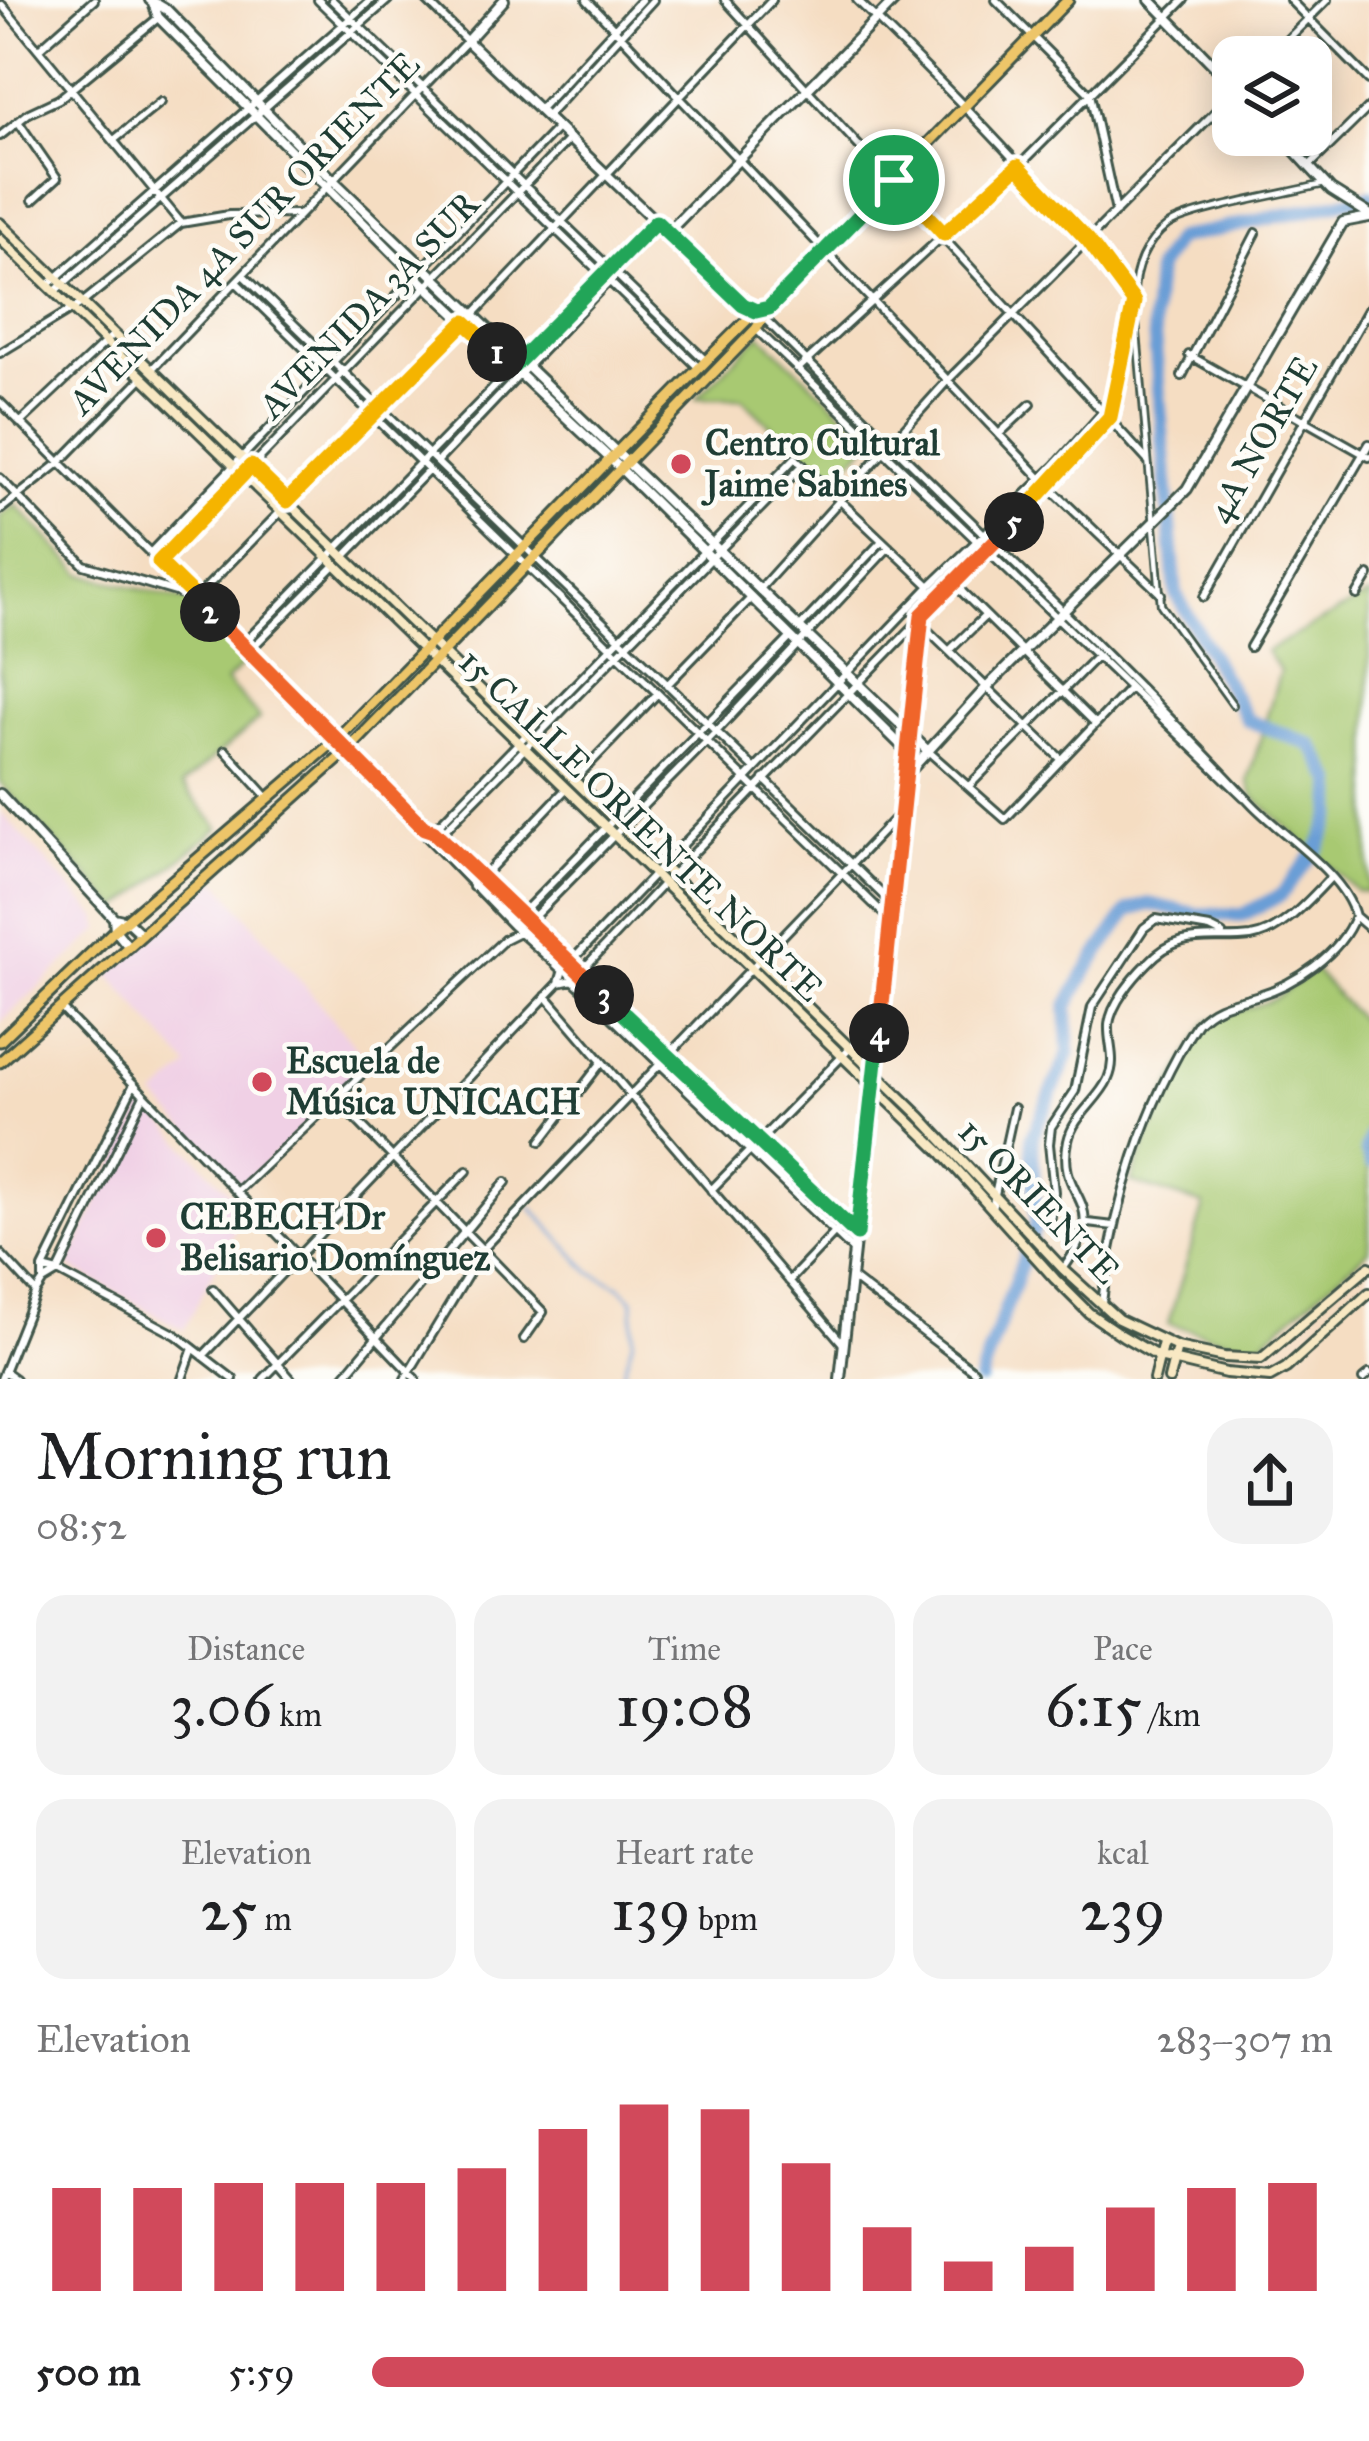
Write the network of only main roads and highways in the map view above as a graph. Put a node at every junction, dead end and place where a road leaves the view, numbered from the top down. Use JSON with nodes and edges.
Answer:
{"nodes":[{"id":1,"x":1068,"y":0,"type":"edge"},
{"id":2,"x":0,"y":223,"type":"edge"},
{"id":3,"x":0,"y":240,"type":"edge"},
{"id":4,"x":55,"y":284,"type":"junction"},
{"id":5,"x":752,"y":325,"type":"junction"},
{"id":6,"x":110,"y":338,"type":"junction"},
{"id":7,"x":237,"y":459,"type":"junction"},
{"id":8,"x":618,"y":460,"type":"junction"},
{"id":9,"x":247,"y":469,"type":"junction"},
{"id":10,"x":428,"y":646,"type":"junction"},
{"id":11,"x":439,"y":657,"type":"junction"},
{"id":12,"x":526,"y":743,"type":"junction"},
{"id":13,"x":0,"y":1041,"type":"edge"},
{"id":14,"x":0,"y":1062,"type":"edge"},
{"id":15,"x":874,"y":1074,"type":"joint"},
{"id":16,"x":873,"y":1085,"type":"joint"},
{"id":17,"x":1021,"y":1231,"type":"junction"},
{"id":18,"x":1369,"y":1267,"type":"edge"},
{"id":19,"x":1369,"y":1293,"type":"edge"},
{"id":20,"x":1163,"y":1342,"type":"junction"},
{"id":21,"x":1177,"y":1346,"type":"junction"},
{"id":22,"x":1159,"y":1357,"type":"junction"},
{"id":23,"x":1173,"y":1359,"type":"junction"},
{"id":24,"x":1154,"y":1378,"type":"edge"},
{"id":25,"x":1169,"y":1378,"type":"edge"},
{"id":26,"x":1269,"y":1378,"type":"edge"}],
"edges":[{"from":1,"to":5,"type":"main road"},
{"from":2,"to":4,"type":"main road"},
{"from":3,"to":4,"type":"main road"},
{"from":4,"to":6,"type":"main road"},
{"from":4,"to":6,"type":"main road"},
{"from":5,"to":8,"type":"main road"},
{"from":5,"to":8,"type":"main road"},
{"from":6,"to":7,"type":"main road"},
{"from":6,"to":7,"type":"main road"},
{"from":7,"to":9,"type":"main road"},
{"from":8,"to":10,"type":"main road"},
{"from":8,"to":11,"type":"main road"},
{"from":9,"to":10,"type":"main road"},
{"from":9,"to":10,"type":"main road"},
{"from":10,"to":11,"type":"main road","name":"15 CALLE ORIENTE NORTE"},
{"from":10,"to":13,"type":"main road"},
{"from":11,"to":12,"type":"main road","name":"15 CALLE ORIENTE NORTE"},
{"from":11,"to":14,"type":"main road"},
{"from":12,"to":15,"type":"main road","name":"15 CALLE ORIENTE NORTE"},
{"from":12,"to":16,"type":"main road","name":"15 CALLE ORIENTE NORTE"},
{"from":15,"to":17,"type":"main road","name":"15 ORIENTE"},
{"from":16,"to":17,"type":"main road","name":"15 ORIENTE"},
{"from":17,"to":20,"type":"main road","name":"15 ORIENTE"},
{"from":17,"to":22,"type":"main road","name":"15 ORIENTE"},
{"from":18,"to":21,"type":"main road"},
{"from":19,"to":26,"type":"main road"},
{"from":20,"to":21,"type":"main road","name":"15 ORIENTE"},
{"from":20,"to":22,"type":"main road"},
{"from":21,"to":23,"type":"main road"},
{"from":22,"to":23,"type":"main road","name":"15 ORIENTE"},
{"from":22,"to":24,"type":"main road"},
{"from":23,"to":25,"type":"main road"},
{"from":23,"to":26,"type":"main road"}]}
